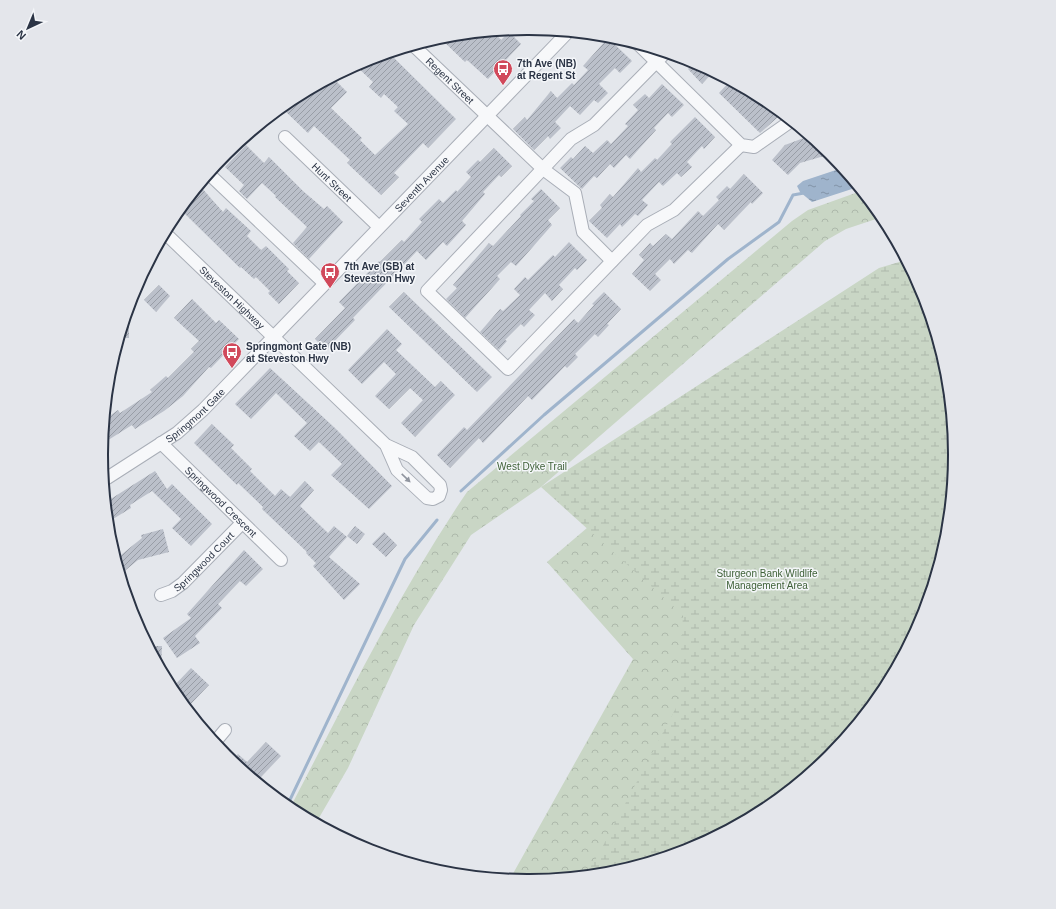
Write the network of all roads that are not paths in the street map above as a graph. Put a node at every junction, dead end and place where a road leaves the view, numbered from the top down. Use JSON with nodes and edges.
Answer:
{"nodes":[{"id":1,"x":563,"y":37,"type":"edge"},
{"id":2,"x":418,"y":49,"type":"edge"},
{"id":3,"x":646,"y":52,"type":"edge"},
{"id":4,"x":661,"y":57,"type":"edge"},
{"id":5,"x":656,"y":62,"type":"junction"},
{"id":6,"x":488,"y":115,"type":"junction"},
{"id":7,"x":787,"y":125,"type":"edge"},
{"id":8,"x":285,"y":137,"type":"dead end"},
{"id":9,"x":741,"y":145,"type":"junction"},
{"id":10,"x":543,"y":169,"type":"junction"},
{"id":11,"x":213,"y":178,"type":"edge"},
{"id":12,"x":379,"y":227,"type":"junction"},
{"id":13,"x":170,"y":237,"type":"edge"},
{"id":14,"x":612,"y":261,"type":"junction"},
{"id":15,"x":324,"y":283,"type":"junction"},
{"id":16,"x":274,"y":336,"type":"junction"},
{"id":17,"x":161,"y":443,"type":"junction"},
{"id":18,"x":386,"y":445,"type":"junction"},
{"id":19,"x":109,"y":477,"type":"edge"},
{"id":20,"x":242,"y":523,"type":"junction"},
{"id":21,"x":281,"y":560,"type":"dead end"},
{"id":22,"x":161,"y":595,"type":"dead end"},
{"id":23,"x":226,"y":730,"type":"dead end"},
{"id":24,"x":219,"y":738,"type":"edge"}],
"edges":[{"from":1,"to":6,"type":"street","name":"Seventh Avenue"},
{"from":2,"to":6,"type":"street","name":"Regent Street"},
{"from":3,"to":5,"type":"street"},
{"from":4,"to":5,"type":"street"},
{"from":5,"to":9,"type":"street"},
{"from":5,"to":10,"type":"street"},
{"from":6,"to":10,"type":"street","name":"Regent Street"},
{"from":6,"to":12,"type":"street","name":"Seventh Avenue"},
{"from":7,"to":9,"type":"street"},
{"from":8,"to":12,"type":"street","name":"Hunt Street"},
{"from":9,"to":14,"type":"street"},
{"from":10,"to":14,"type":"street","name":"Regent Street"},
{"from":10,"to":14,"type":"street"},
{"from":11,"to":15,"type":"street"},
{"from":12,"to":15,"type":"street","name":"Seventh Avenue"},
{"from":13,"to":16,"type":"street","name":"Steveston Highway"},
{"from":15,"to":16,"type":"street","name":"Seventh Avenue"},
{"from":16,"to":17,"type":"street","name":"Springmont Gate"},
{"from":16,"to":18,"type":"street","name":"Steveston Highway"},
{"from":17,"to":19,"type":"street","name":"Springmont Gate"},
{"from":17,"to":20,"type":"street","name":"Springwood Crescent"},
{"from":18,"to":18,"type":"street","name":"Steveston Highway","one_way":true},
{"from":20,"to":21,"type":"street","name":"Springwood Crescent"},
{"from":20,"to":22,"type":"street","name":"Springwood Court"},
{"from":23,"to":24,"type":"street"}]}
